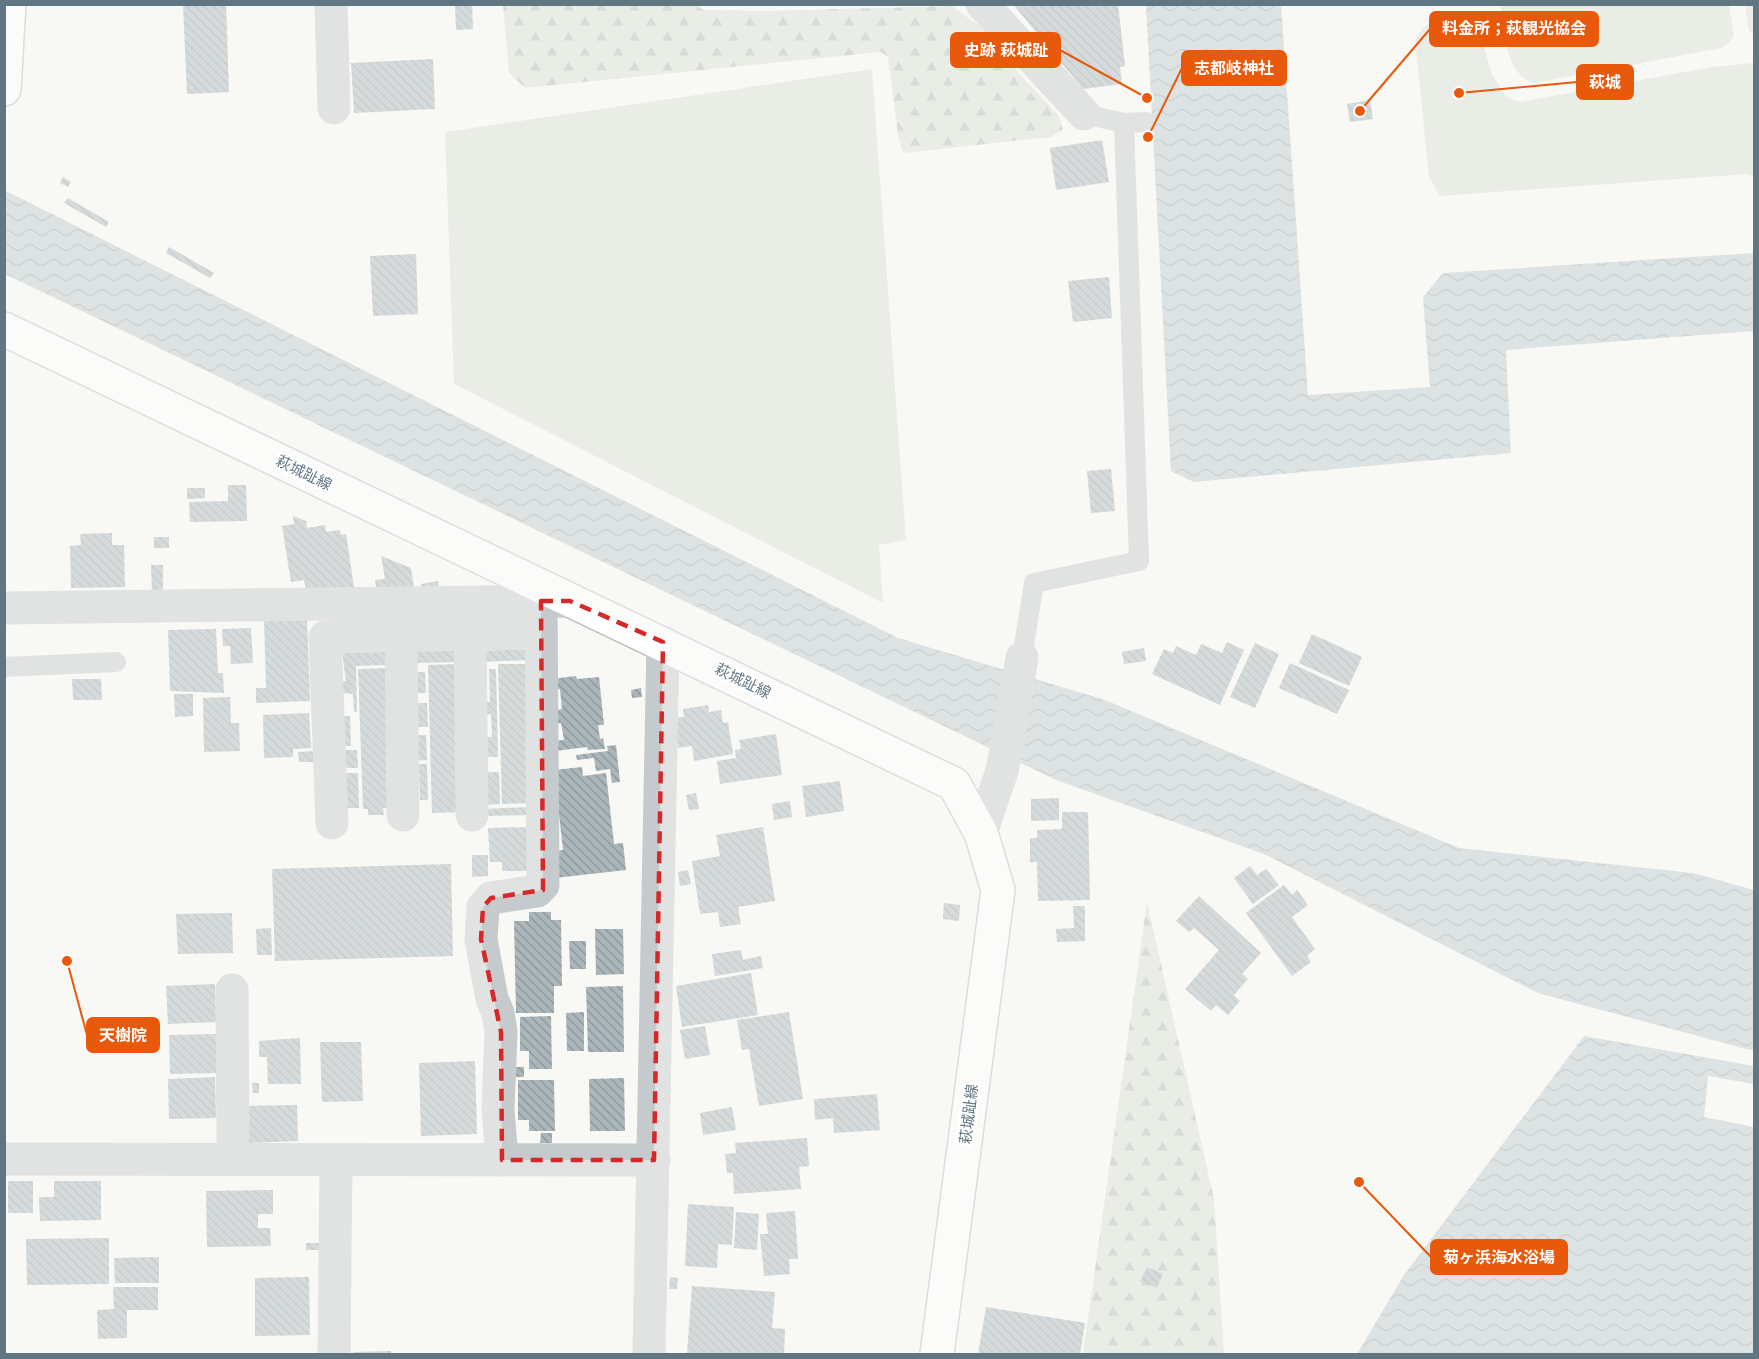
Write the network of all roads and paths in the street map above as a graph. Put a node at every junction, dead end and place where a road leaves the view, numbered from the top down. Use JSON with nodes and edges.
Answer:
{"nodes":[{"id":1,"x":9,"y":4,"type":"edge"},
{"id":2,"x":331,"y":4,"type":"edge"},
{"id":3,"x":982,"y":4,"type":"edge"},
{"id":4,"x":4,"y":88,"type":"edge"},
{"id":5,"x":334,"y":108,"type":"dead end"},
{"id":6,"x":1084,"y":114,"type":"joint"},
{"id":7,"x":1146,"y":122,"type":"dead end"},
{"id":8,"x":1124,"y":123,"type":"junction"},
{"id":9,"x":4,"y":328,"type":"edge"},
{"id":10,"x":555,"y":601,"type":"junction"},
{"id":11,"x":4,"y":608,"type":"edge"},
{"id":12,"x":541,"y":633,"type":"junction"},
{"id":13,"x":470,"y":634,"type":"junction"},
{"id":14,"x":401,"y":636,"type":"junction"},
{"id":15,"x":663,"y":642,"type":"junction"},
{"id":16,"x":1022,"y":658,"type":"joint"},
{"id":17,"x":116,"y":662,"type":"dead end"},
{"id":18,"x":4,"y":667,"type":"edge"},
{"id":19,"x":403,"y":815,"type":"dead end"},
{"id":20,"x":472,"y":815,"type":"dead end"},
{"id":21,"x":332,"y":823,"type":"dead end"},
{"id":22,"x":981,"y":833,"type":"junction"},
{"id":23,"x":232,"y":990,"type":"dead end"},
{"id":24,"x":4,"y":1159,"type":"edge"},
{"id":25,"x":232,"y":1159,"type":"junction"},
{"id":26,"x":336,"y":1160,"type":"junction"},
{"id":27,"x":502,"y":1160,"type":"junction"},
{"id":28,"x":654,"y":1160,"type":"junction"},
{"id":29,"x":334,"y":1354,"type":"edge"},
{"id":30,"x":649,"y":1354,"type":"edge"},
{"id":31,"x":937,"y":1354,"type":"edge"}],
"edges":[{"from":1,"to":4,"type":"main road"},
{"from":2,"to":5,"type":"street"},
{"from":3,"to":6,"type":"street"},
{"from":6,"to":8,"type":"lane"},
{"from":7,"to":8,"type":"lane"},
{"from":8,"to":16,"type":"lane"},
{"from":9,"to":10,"type":"main road","name":"萩城趾線"},
{"from":10,"to":11,"type":"street"},
{"from":10,"to":12,"type":"street"},
{"from":10,"to":15,"type":"main road","name":"萩城趾線"},
{"from":12,"to":13,"type":"street"},
{"from":12,"to":27,"type":"street"},
{"from":13,"to":14,"type":"street"},
{"from":13,"to":20,"type":"street"},
{"from":14,"to":19,"type":"street"},
{"from":14,"to":21,"type":"street"},
{"from":15,"to":22,"type":"main road","name":"萩城趾線"},
{"from":15,"to":28,"type":"street"},
{"from":16,"to":22,"type":"street"},
{"from":17,"to":18,"type":"lane"},
{"from":22,"to":31,"type":"main road","name":"萩城趾線"},
{"from":23,"to":25,"type":"street"},
{"from":24,"to":25,"type":"street"},
{"from":25,"to":26,"type":"street"},
{"from":26,"to":27,"type":"street"},
{"from":26,"to":29,"type":"street"},
{"from":27,"to":28,"type":"street"},
{"from":28,"to":30,"type":"street"}]}
